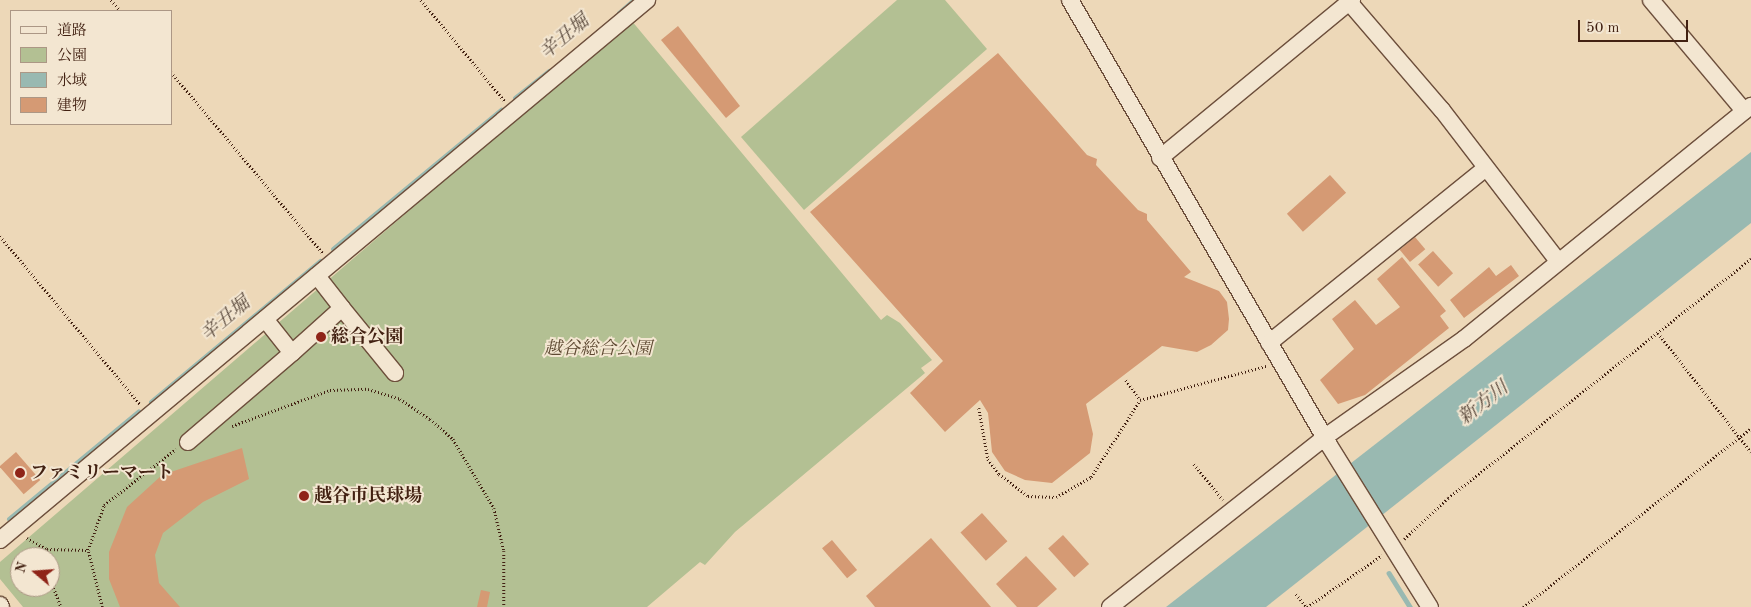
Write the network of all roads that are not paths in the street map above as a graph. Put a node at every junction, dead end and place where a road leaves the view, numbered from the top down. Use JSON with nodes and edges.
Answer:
{"nodes":[{"id":1,"x":647,"y":0,"type":"edge"},
{"id":2,"x":1070,"y":0,"type":"edge"},
{"id":3,"x":1651,"y":0,"type":"edge"},
{"id":4,"x":1345,"y":2,"type":"edge"},
{"id":5,"x":1747,"y":109,"type":"edge"},
{"id":6,"x":1160,"y":158,"type":"junction"},
{"id":7,"x":1485,"y":169,"type":"junction"},
{"id":8,"x":1558,"y":261,"type":"junction"},
{"id":9,"x":317,"y":276,"type":"junction"},
{"id":10,"x":342,"y":308,"type":"junction"},
{"id":11,"x":265,"y":319,"type":"junction"},
{"id":12,"x":1269,"y":343,"type":"junction"},
{"id":13,"x":292,"y":353,"type":"junction"},
{"id":14,"x":395,"y":373,"type":"dead end"},
{"id":15,"x":1327,"y":441,"type":"junction"},
{"id":16,"x":188,"y":442,"type":"road end"},
{"id":17,"x":0,"y":540,"type":"edge"},
{"id":18,"x":1110,"y":607,"type":"edge"},
{"id":19,"x":1430,"y":607,"type":"edge"}],
"edges":[{"from":1,"to":9,"type":"street"},
{"from":2,"to":6,"type":"street"},
{"from":3,"to":5,"type":"street"},
{"from":4,"to":6,"type":"street"},
{"from":4,"to":7,"type":"street"},
{"from":5,"to":8,"type":"street"},
{"from":6,"to":12,"type":"street"},
{"from":7,"to":8,"type":"street"},
{"from":7,"to":12,"type":"street"},
{"from":8,"to":15,"type":"street"},
{"from":9,"to":10,"type":"street"},
{"from":9,"to":11,"type":"street"},
{"from":10,"to":13,"type":"street"},
{"from":10,"to":14,"type":"street"},
{"from":11,"to":13,"type":"street"},
{"from":11,"to":17,"type":"street"},
{"from":12,"to":15,"type":"street"},
{"from":13,"to":16,"type":"street"},
{"from":15,"to":18,"type":"street"},
{"from":15,"to":19,"type":"street"}]}
